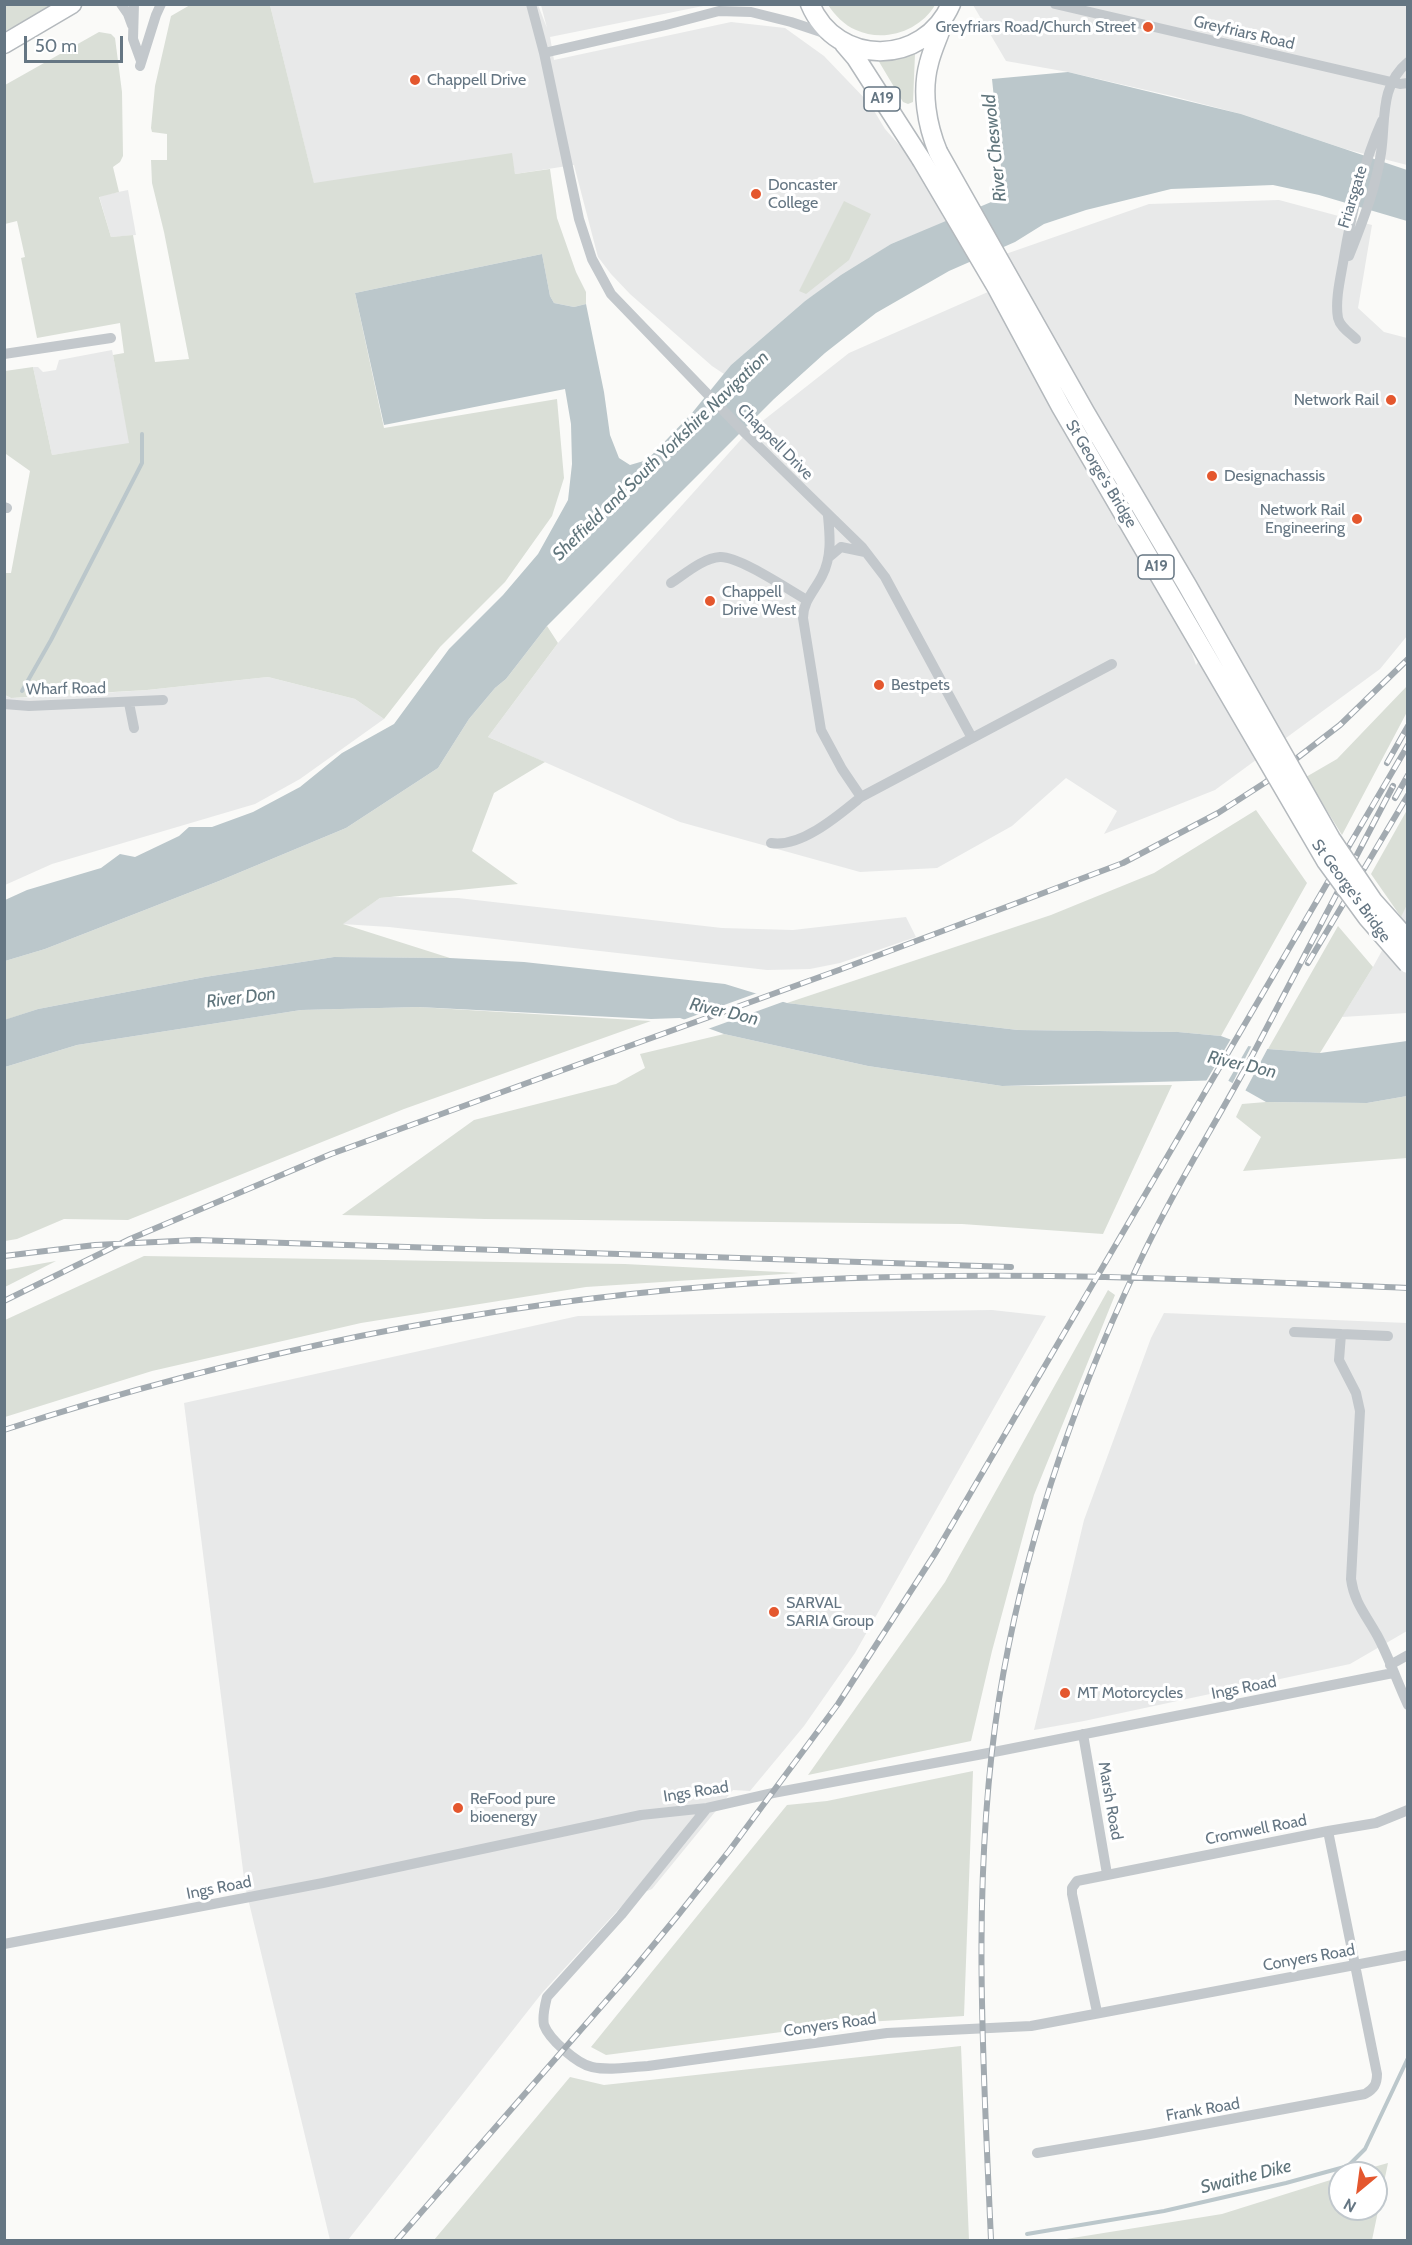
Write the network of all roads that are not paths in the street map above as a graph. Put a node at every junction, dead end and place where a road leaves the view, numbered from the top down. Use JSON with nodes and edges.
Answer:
{"nodes":[{"id":1,"x":72,"y":4,"type":"edge"},
{"id":2,"x":121,"y":4,"type":"edge"},
{"id":3,"x":134,"y":4,"type":"edge"},
{"id":4,"x":162,"y":4,"type":"edge"},
{"id":5,"x":531,"y":4,"type":"edge"},
{"id":6,"x":810,"y":4,"type":"edge"},
{"id":7,"x":1055,"y":4,"type":"edge"},
{"id":8,"x":1083,"y":7,"type":"edge"},
{"id":9,"x":949,"y":10,"type":"edge"},
{"id":10,"x":133,"y":28,"type":"junction"},
{"id":11,"x":838,"y":39,"type":"junction"},
{"id":12,"x":4,"y":44,"type":"edge"},
{"id":13,"x":544,"y":53,"type":"junction"},
{"id":14,"x":1407,"y":62,"type":"edge"},
{"id":15,"x":1391,"y":82,"type":"junction"},
{"id":16,"x":1407,"y":83,"type":"edge"},
{"id":17,"x":1382,"y":121,"type":"junction"},
{"id":18,"x":930,"y":155,"type":"junction"},
{"id":19,"x":1340,"y":279,"type":"junction"},
{"id":20,"x":111,"y":338,"type":"dead end"},
{"id":21,"x":1356,"y":339,"type":"dead end"},
{"id":22,"x":4,"y":354,"type":"edge"},
{"id":23,"x":828,"y":516,"type":"junction"},
{"id":24,"x":866,"y":552,"type":"junction"},
{"id":25,"x":828,"y":558,"type":"junction"},
{"id":26,"x":671,"y":583,"type":"dead end"},
{"id":27,"x":807,"y":600,"type":"junction"},
{"id":28,"x":1112,"y":664,"type":"dead end"},
{"id":29,"x":163,"y":700,"type":"dead end"},
{"id":30,"x":129,"y":703,"type":"junction"},
{"id":31,"x":4,"y":704,"type":"edge"},
{"id":32,"x":134,"y":728,"type":"dead end"},
{"id":33,"x":972,"y":738,"type":"junction"},
{"id":34,"x":861,"y":797,"type":"junction"},
{"id":35,"x":771,"y":843,"type":"dead end"},
{"id":36,"x":1407,"y":940,"type":"edge"},
{"id":37,"x":1407,"y":964,"type":"edge"},
{"id":38,"x":1294,"y":1332,"type":"dead end"},
{"id":39,"x":1341,"y":1334,"type":"junction"},
{"id":40,"x":1388,"y":1336,"type":"dead end"},
{"id":41,"x":1407,"y":1655,"type":"edge"},
{"id":42,"x":1392,"y":1669,"type":"junction"},
{"id":43,"x":1407,"y":1705,"type":"edge"},
{"id":44,"x":1083,"y":1734,"type":"junction"},
{"id":45,"x":707,"y":1808,"type":"junction"},
{"id":46,"x":1407,"y":1810,"type":"edge"},
{"id":47,"x":1328,"y":1831,"type":"junction"},
{"id":48,"x":1107,"y":1874,"type":"junction"},
{"id":49,"x":4,"y":1944,"type":"edge"},
{"id":50,"x":1407,"y":1955,"type":"edge"},
{"id":51,"x":1354,"y":1965,"type":"junction"},
{"id":52,"x":1097,"y":2012,"type":"junction"},
{"id":53,"x":1037,"y":2153,"type":"dead end"}],
"edges":[{"from":1,"to":12,"type":"highway"},
{"from":2,"to":10,"type":"street"},
{"from":3,"to":10,"type":"street"},
{"from":4,"to":10,"type":"street"},
{"from":5,"to":13,"type":"street","name":"Chappell Drive"},
{"from":6,"to":11,"type":"highway","name":"St George's Bridge"},
{"from":7,"to":8,"type":"street","name":"Greyfriars Road"},
{"from":8,"to":15,"type":"street","name":"Greyfriars Road"},
{"from":9,"to":11,"type":"highway"},
{"from":9,"to":18,"type":"highway","name":"St George's Bridge","number":"A19"},
{"from":11,"to":13,"type":"street"},
{"from":11,"to":18,"type":"highway","name":"St George's Bridge","number":"A19"},
{"from":13,"to":23,"type":"street","name":"Chappell Drive"},
{"from":14,"to":15,"type":"street"},
{"from":15,"to":16,"type":"street","name":"Greyfriars Road"},
{"from":15,"to":17,"type":"street","name":"Friarsgate"},
{"from":17,"to":19,"type":"street","name":"Friarsgate"},
{"from":17,"to":19,"type":"street","name":"Friarsgate"},
{"from":18,"to":36,"type":"highway","name":"St George's Bridge","number":"A19","bridge":true},
{"from":18,"to":37,"type":"highway","name":"St George's Bridge","number":"A19","bridge":true},
{"from":19,"to":21,"type":"street","name":"Friarsgate"},
{"from":20,"to":22,"type":"street"},
{"from":23,"to":24,"type":"street","name":"Chappell Drive"},
{"from":23,"to":25,"type":"street"},
{"from":24,"to":25,"type":"street"},
{"from":24,"to":33,"type":"street","name":"Chappell Drive"},
{"from":25,"to":27,"type":"street"},
{"from":26,"to":27,"type":"street"},
{"from":27,"to":34,"type":"street"},
{"from":28,"to":33,"type":"street"},
{"from":29,"to":30,"type":"street","name":"Wharf Road"},
{"from":30,"to":31,"type":"street","name":"Wharf Road"},
{"from":30,"to":32,"type":"street","name":"Wharf Road"},
{"from":33,"to":34,"type":"street"},
{"from":34,"to":35,"type":"street"},
{"from":38,"to":39,"type":"street"},
{"from":39,"to":40,"type":"street"},
{"from":39,"to":42,"type":"street"},
{"from":41,"to":42,"type":"street","name":"Ings Road"},
{"from":42,"to":43,"type":"street"},
{"from":42,"to":44,"type":"street","name":"Ings Road"},
{"from":44,"to":45,"type":"street","name":"Ings Road"},
{"from":44,"to":48,"type":"street","name":"Marsh Road"},
{"from":45,"to":49,"type":"street","name":"Ings Road"},
{"from":45,"to":52,"type":"street","name":"Conyers Road"},
{"from":46,"to":47,"type":"street","name":"Cromwell Road"},
{"from":47,"to":48,"type":"street","name":"Cromwell Road"},
{"from":47,"to":51,"type":"street"},
{"from":48,"to":52,"type":"street","name":"Cromwell Road"},
{"from":50,"to":51,"type":"street","name":"Conyers Road"},
{"from":51,"to":52,"type":"street","name":"Conyers Road"},
{"from":51,"to":53,"type":"street","name":"Frank Road"}]}
